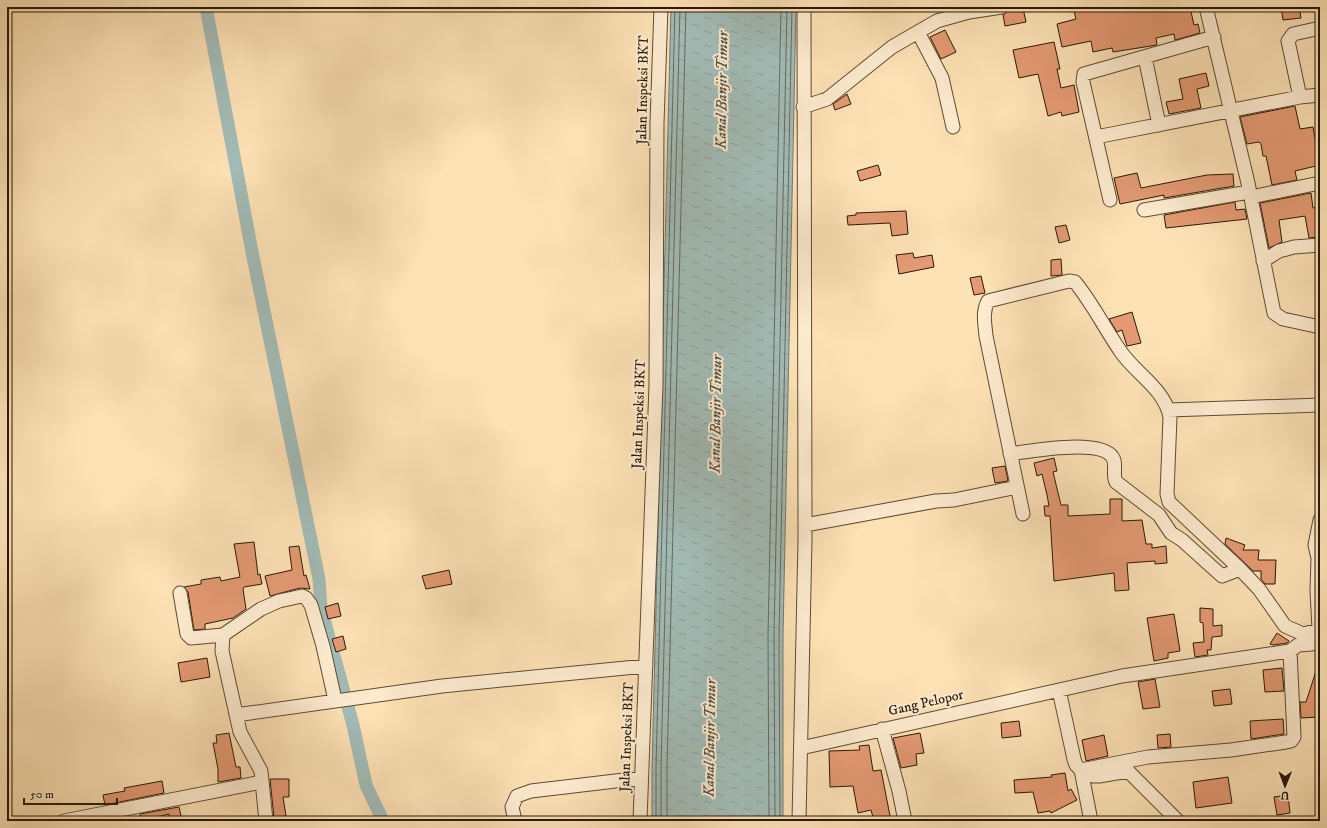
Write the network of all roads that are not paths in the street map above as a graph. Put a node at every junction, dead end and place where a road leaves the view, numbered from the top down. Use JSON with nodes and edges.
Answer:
{"nodes":[{"id":1,"x":661,"y":7,"type":"edge"},
{"id":2,"x":804,"y":7,"type":"edge"},
{"id":3,"x":1002,"y":7,"type":"edge"},
{"id":4,"x":1206,"y":7,"type":"edge"},
{"id":5,"x":1320,"y":28,"type":"edge"},
{"id":6,"x":918,"y":32,"type":"junction"},
{"id":7,"x":1214,"y":37,"type":"junction"},
{"id":8,"x":1145,"y":57,"type":"junction"},
{"id":9,"x":1320,"y":95,"type":"edge"},
{"id":10,"x":1300,"y":97,"type":"junction"},
{"id":11,"x":803,"y":108,"type":"junction"},
{"id":12,"x":1231,"y":110,"type":"junction"},
{"id":13,"x":1159,"y":125,"type":"junction"},
{"id":14,"x":953,"y":127,"type":"dead end"},
{"id":15,"x":1096,"y":137,"type":"junction"},
{"id":16,"x":1320,"y":183,"type":"edge"},
{"id":17,"x":1250,"y":194,"type":"junction"},
{"id":18,"x":1110,"y":200,"type":"dead end"},
{"id":19,"x":1144,"y":210,"type":"dead end"},
{"id":20,"x":1320,"y":245,"type":"edge"},
{"id":21,"x":1263,"y":261,"type":"junction"},
{"id":22,"x":1320,"y":327,"type":"edge"},
{"id":23,"x":1320,"y":405,"type":"edge"},
{"id":24,"x":1168,"y":410,"type":"junction"},
{"id":25,"x":1010,"y":454,"type":"junction"},
{"id":26,"x":1017,"y":487,"type":"junction"},
{"id":27,"x":1023,"y":514,"type":"dead end"},
{"id":28,"x":1320,"y":520,"type":"edge"},
{"id":29,"x":805,"y":525,"type":"junction"},
{"id":30,"x":1319,"y":558,"type":"edge"},
{"id":31,"x":1240,"y":569,"type":"junction"},
{"id":32,"x":180,"y":593,"type":"dead end"},
{"id":33,"x":1319,"y":630,"type":"edge"},
{"id":34,"x":223,"y":635,"type":"junction"},
{"id":35,"x":1290,"y":651,"type":"junction"},
{"id":36,"x":646,"y":666,"type":"junction"},
{"id":37,"x":1059,"y":690,"type":"junction"},
{"id":38,"x":338,"y":699,"type":"junction"},
{"id":39,"x":236,"y":715,"type":"junction"},
{"id":40,"x":882,"y":729,"type":"junction"},
{"id":41,"x":801,"y":748,"type":"junction"},
{"id":42,"x":1084,"y":770,"type":"junction"},
{"id":43,"x":641,"y":778,"type":"junction"},
{"id":44,"x":262,"y":782,"type":"junction"},
{"id":45,"x":64,"y":821,"type":"edge"},
{"id":46,"x":266,"y":821,"type":"edge"},
{"id":47,"x":515,"y":821,"type":"edge"},
{"id":48,"x":640,"y":821,"type":"edge"},
{"id":49,"x":799,"y":821,"type":"edge"},
{"id":50,"x":905,"y":821,"type":"edge"},
{"id":51,"x":1091,"y":821,"type":"edge"},
{"id":52,"x":1178,"y":821,"type":"edge"}],
"edges":[{"from":1,"to":36,"type":"street","name":"Jalan Inspeksi BKT"},
{"from":2,"to":11,"type":"street"},
{"from":3,"to":6,"type":"street"},
{"from":4,"to":7,"type":"street"},
{"from":5,"to":10,"type":"street"},
{"from":6,"to":11,"type":"street"},
{"from":6,"to":14,"type":"street"},
{"from":7,"to":8,"type":"street"},
{"from":7,"to":12,"type":"street"},
{"from":8,"to":13,"type":"street"},
{"from":8,"to":15,"type":"street"},
{"from":9,"to":10,"type":"street"},
{"from":10,"to":12,"type":"street"},
{"from":11,"to":29,"type":"street"},
{"from":12,"to":13,"type":"street"},
{"from":12,"to":17,"type":"street"},
{"from":13,"to":15,"type":"street"},
{"from":15,"to":18,"type":"street"},
{"from":16,"to":17,"type":"street"},
{"from":17,"to":19,"type":"street"},
{"from":17,"to":21,"type":"street"},
{"from":20,"to":21,"type":"street"},
{"from":21,"to":22,"type":"street"},
{"from":23,"to":24,"type":"street"},
{"from":24,"to":25,"type":"street"},
{"from":24,"to":31,"type":"street"},
{"from":25,"to":26,"type":"street"},
{"from":25,"to":31,"type":"street"},
{"from":26,"to":27,"type":"street"},
{"from":26,"to":29,"type":"street"},
{"from":28,"to":30,"type":"street"},
{"from":29,"to":41,"type":"street"},
{"from":30,"to":33,"type":"street"},
{"from":31,"to":33,"type":"street"},
{"from":32,"to":34,"type":"street"},
{"from":33,"to":35,"type":"street","name":"Gang Pelopor"},
{"from":34,"to":38,"type":"street"},
{"from":34,"to":39,"type":"street"},
{"from":35,"to":37,"type":"street","name":"Gang Pelopor"},
{"from":35,"to":42,"type":"street"},
{"from":36,"to":38,"type":"street"},
{"from":36,"to":43,"type":"street","name":"Jalan Inspeksi BKT"},
{"from":37,"to":40,"type":"street","name":"Gang Pelopor"},
{"from":37,"to":42,"type":"street"},
{"from":38,"to":39,"type":"street"},
{"from":39,"to":44,"type":"street"},
{"from":40,"to":41,"type":"street","name":"Gang Pelopor"},
{"from":40,"to":50,"type":"street"},
{"from":41,"to":49,"type":"street"},
{"from":42,"to":51,"type":"street"},
{"from":42,"to":52,"type":"street"},
{"from":43,"to":47,"type":"street"},
{"from":43,"to":48,"type":"street","name":"Jalan Inspeksi BKT"},
{"from":44,"to":45,"type":"street"},
{"from":44,"to":46,"type":"street"}]}
